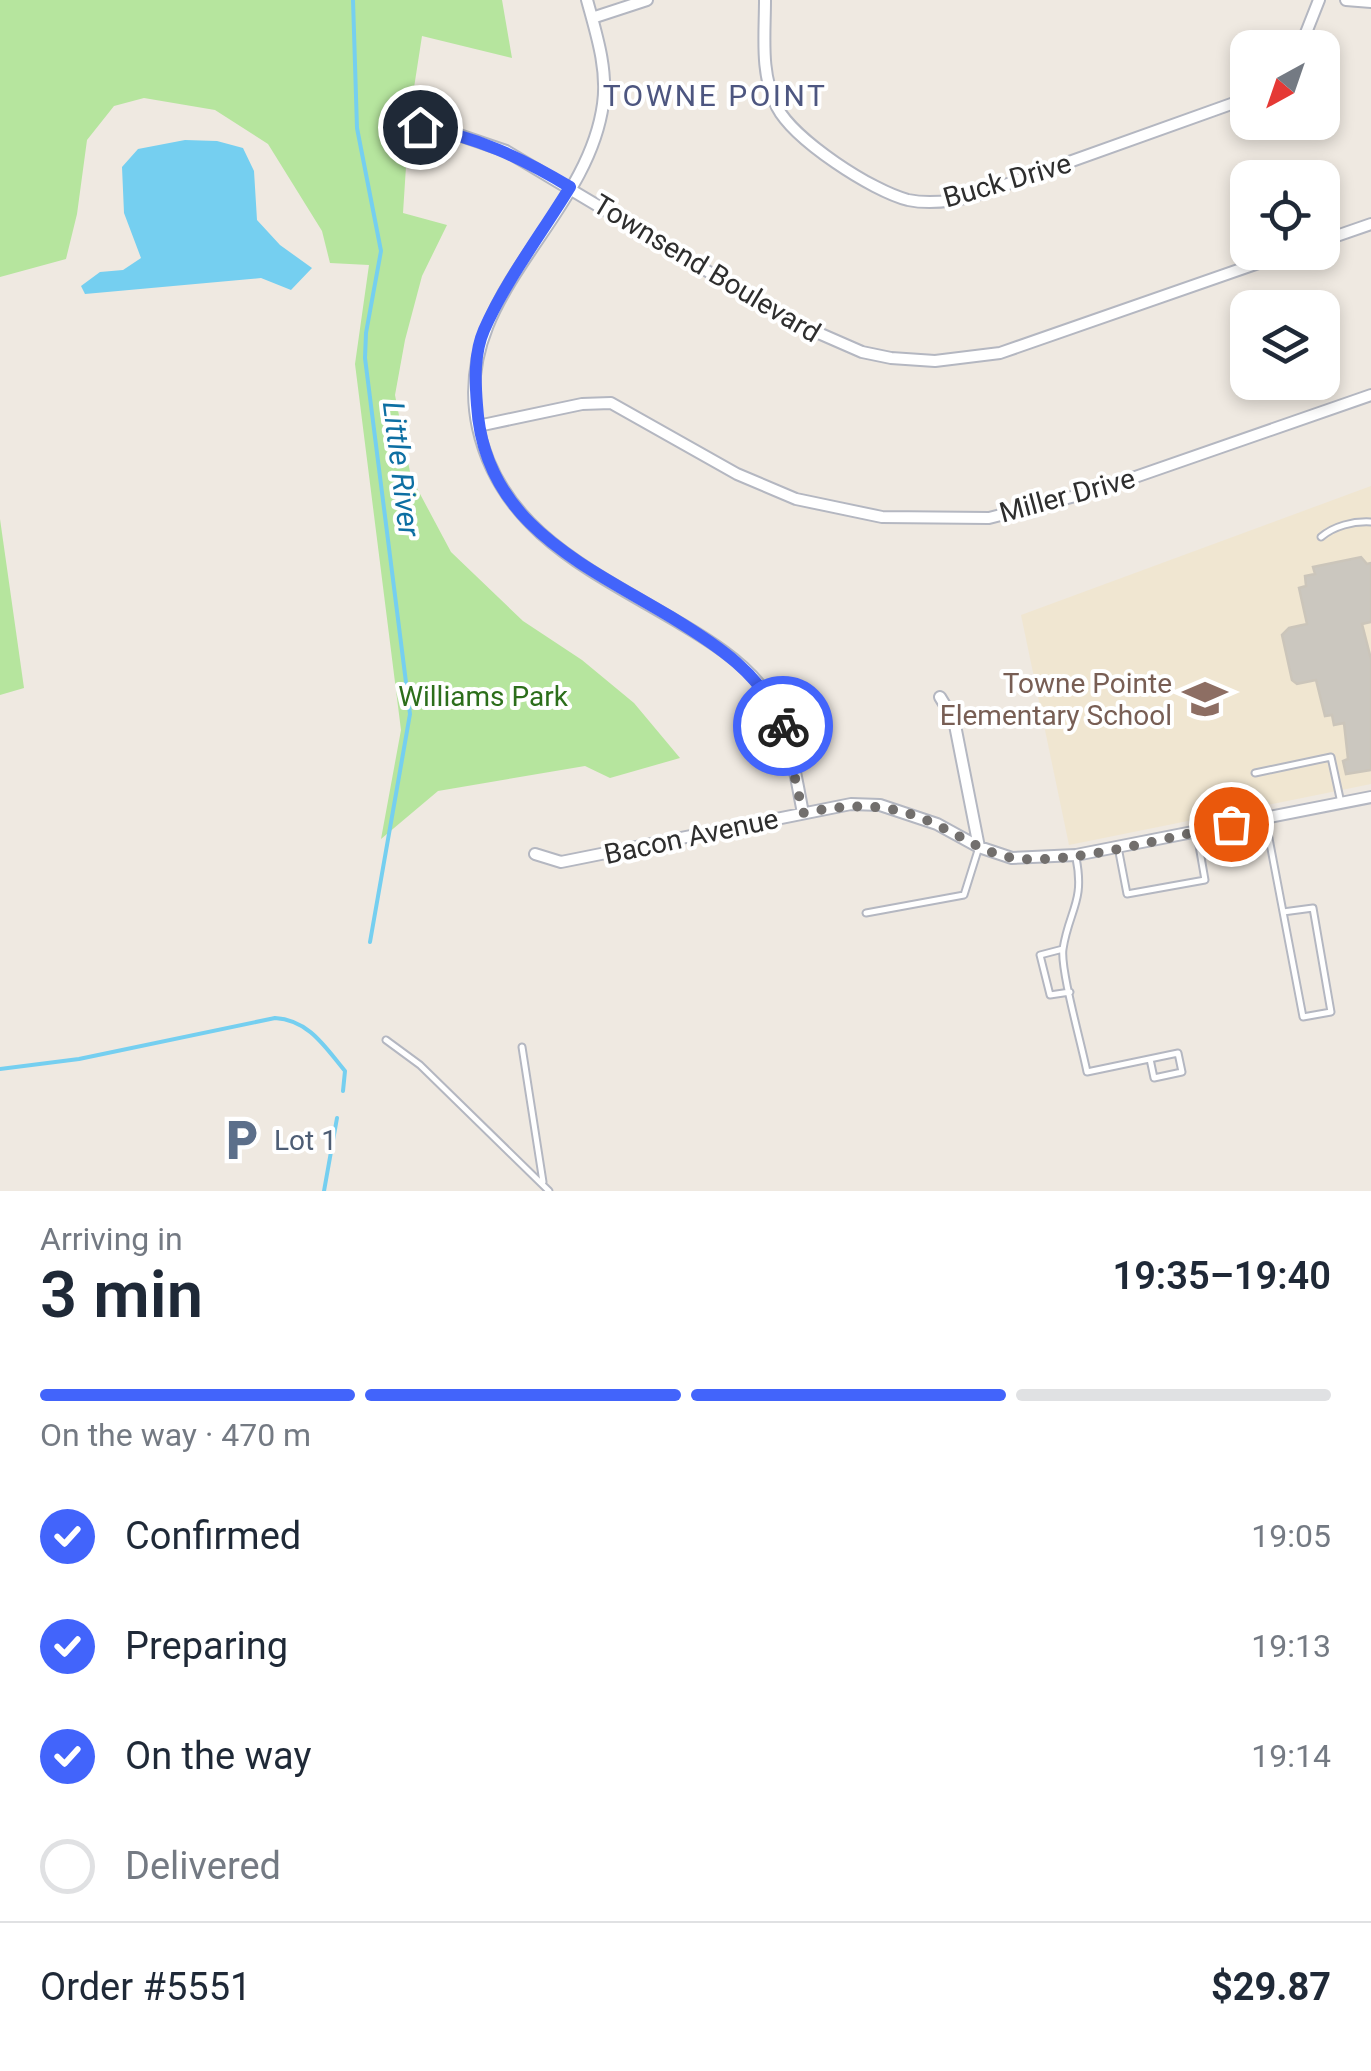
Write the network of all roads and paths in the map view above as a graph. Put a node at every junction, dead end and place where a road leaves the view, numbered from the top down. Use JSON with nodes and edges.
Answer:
{"nodes":[{"id":1,"x":587,"y":0,"type":"edge"},
{"id":2,"x":647,"y":0,"type":"edge"},
{"id":3,"x":765,"y":0,"type":"edge"},
{"id":4,"x":1319,"y":0,"type":"edge"},
{"id":5,"x":1346,"y":0,"type":"edge"},
{"id":6,"x":1371,"y":2,"type":"edge"},
{"id":7,"x":592,"y":18,"type":"junction"},
{"id":8,"x":1307,"y":30,"type":"edge"},
{"id":9,"x":1230,"y":104,"type":"edge"},
{"id":10,"x":420,"y":127,"type":"dead end"},
{"id":11,"x":570,"y":187,"type":"junction"},
{"id":12,"x":1371,"y":224,"type":"edge"},
{"id":13,"x":1340,"y":235,"type":"edge"},
{"id":14,"x":1238,"y":270,"type":"edge"},
{"id":15,"x":1371,"y":395,"type":"edge"},
{"id":16,"x":478,"y":426,"type":"junction"},
{"id":17,"x":1371,"y":522,"type":"edge"},
{"id":18,"x":1321,"y":537,"type":"dead end"},
{"id":19,"x":940,"y":697,"type":"dead end"},
{"id":20,"x":1255,"y":773,"type":"dead end"},
{"id":21,"x":1371,"y":797,"type":"edge"},
{"id":22,"x":1341,"y":803,"type":"junction"},
{"id":23,"x":803,"y":813,"type":"junction"},
{"id":24,"x":1266,"y":818,"type":"junction"},
{"id":25,"x":1197,"y":831,"type":"junction"},
{"id":26,"x":980,"y":847,"type":"junction"},
{"id":27,"x":1118,"y":847,"type":"junction"},
{"id":28,"x":535,"y":854,"type":"dead end"},
{"id":29,"x":1076,"y":855,"type":"junction"},
{"id":30,"x":1283,"y":912,"type":"junction"},
{"id":31,"x":866,"y":913,"type":"dead end"},
{"id":32,"x":1063,"y":950,"type":"junction"},
{"id":33,"x":1070,"y":992,"type":"junction"},
{"id":34,"x":386,"y":1040,"type":"dead end"},
{"id":35,"x":522,"y":1047,"type":"dead end"},
{"id":36,"x":1150,"y":1059,"type":"junction"},
{"id":37,"x":546,"y":1188,"type":"edge"}],
"edges":[{"from":1,"to":7,"type":"street"},
{"from":2,"to":7,"type":"street"},
{"from":3,"to":9,"type":"street","name":"Buck Drive"},
{"from":4,"to":8,"type":"street"},
{"from":5,"to":6,"type":"street"},
{"from":7,"to":11,"type":"street"},
{"from":10,"to":11,"type":"street","name":"Townsend Boulevard"},
{"from":11,"to":14,"type":"street","name":"Townsend Boulevard"},
{"from":11,"to":16,"type":"street"},
{"from":12,"to":13,"type":"street"},
{"from":15,"to":16,"type":"street","name":"Miller Drive"},
{"from":16,"to":23,"type":"street"},
{"from":17,"to":18,"type":"lane"},
{"from":19,"to":26,"type":"street"},
{"from":20,"to":22,"type":"lane"},
{"from":21,"to":22,"type":"street","name":"Bacon Avenue"},
{"from":22,"to":24,"type":"street","name":"Bacon Avenue"},
{"from":23,"to":26,"type":"street","name":"Bacon Avenue"},
{"from":23,"to":28,"type":"street","name":"Bacon Avenue"},
{"from":24,"to":25,"type":"street","name":"Bacon Avenue"},
{"from":24,"to":30,"type":"lane"},
{"from":25,"to":27,"type":"street","name":"Bacon Avenue"},
{"from":25,"to":27,"type":"lane"},
{"from":26,"to":29,"type":"street","name":"Bacon Avenue"},
{"from":26,"to":31,"type":"lane"},
{"from":27,"to":29,"type":"street","name":"Bacon Avenue"},
{"from":29,"to":32,"type":"lane"},
{"from":30,"to":30,"type":"lane"},
{"from":32,"to":33,"type":"lane"},
{"from":32,"to":33,"type":"lane"},
{"from":33,"to":36,"type":"lane"},
{"from":34,"to":37,"type":"lane"},
{"from":35,"to":37,"type":"lane"},
{"from":36,"to":36,"type":"lane"}]}
